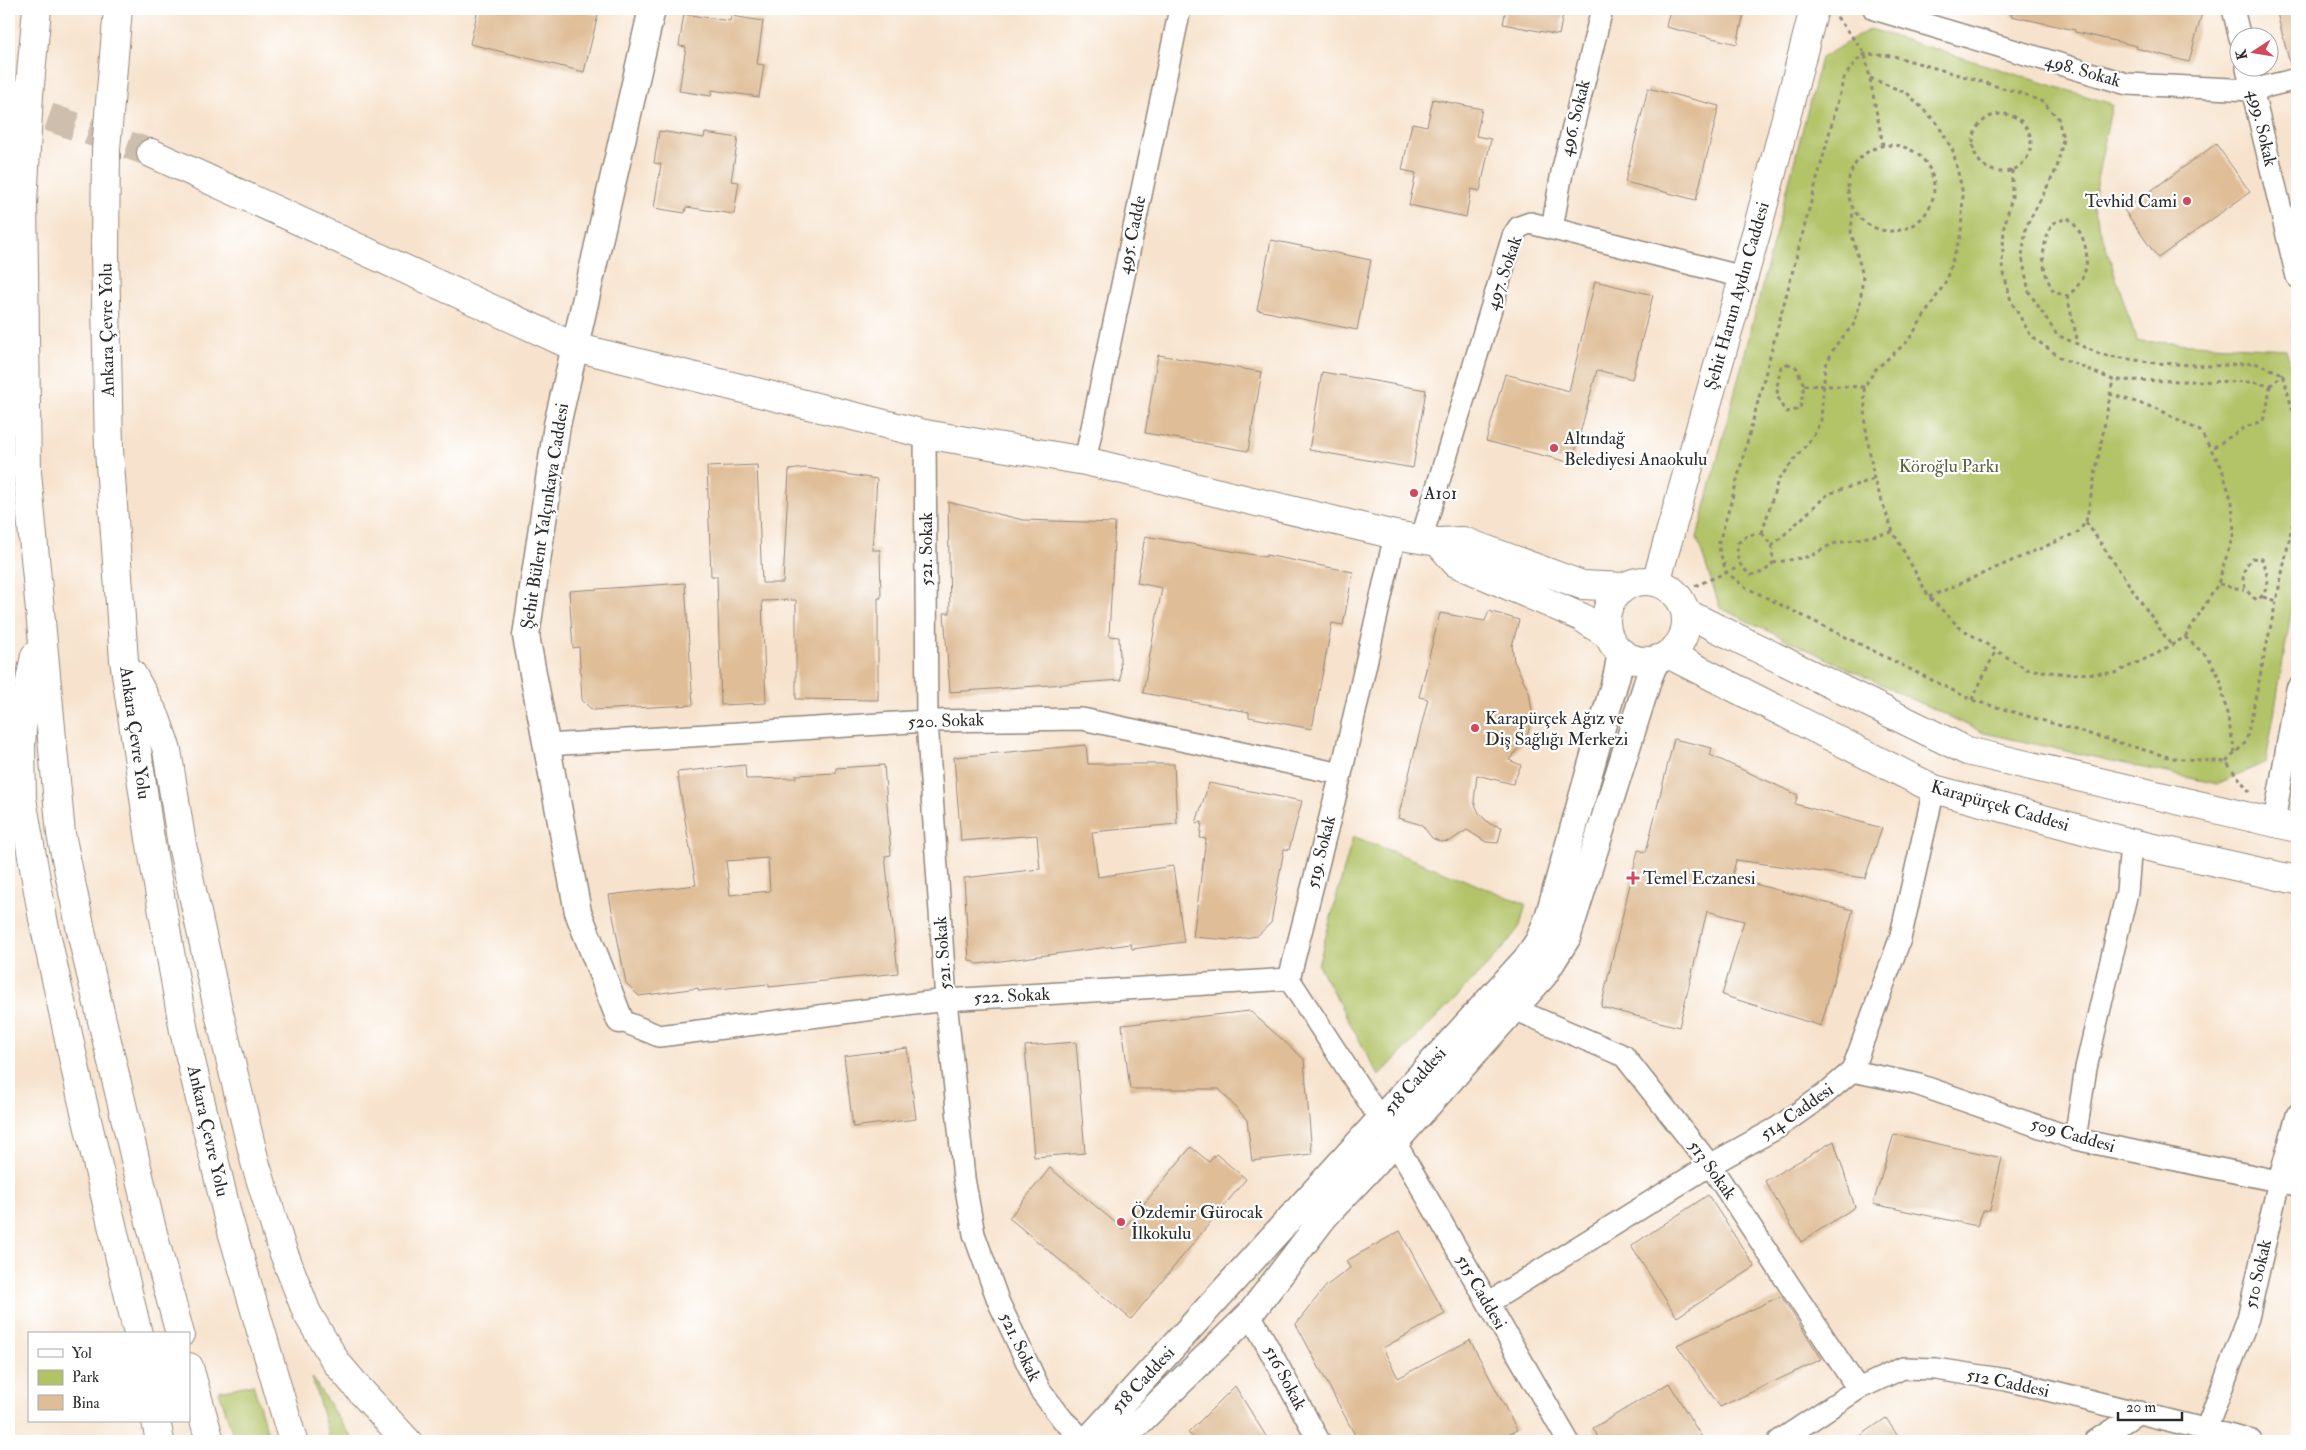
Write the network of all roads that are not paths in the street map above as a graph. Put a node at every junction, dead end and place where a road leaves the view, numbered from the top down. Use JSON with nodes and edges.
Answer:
{"nodes":[{"id":1,"x":37,"y":9,"type":"edge"},
{"id":2,"x":118,"y":9,"type":"edge"},
{"id":3,"x":652,"y":9,"type":"edge"},
{"id":4,"x":1180,"y":9,"type":"edge"},
{"id":5,"x":1602,"y":9,"type":"edge"},
{"id":6,"x":1874,"y":9,"type":"edge"},
{"id":7,"x":2233,"y":9,"type":"edge"},
{"id":8,"x":1826,"y":13,"type":"edge"},
{"id":9,"x":2238,"y":28,"type":"edge"},
{"id":10,"x":2249,"y":78,"type":"edge"},
{"id":11,"x":2297,"y":79,"type":"edge"},
{"id":12,"x":2252,"y":90,"type":"junction"},
{"id":13,"x":151,"y":153,"type":"tunnel mouth"},
{"id":14,"x":1552,"y":229,"type":"junction"},
{"id":15,"x":1743,"y":277,"type":"junction"},
{"id":16,"x":2297,"y":277,"type":"edge"},
{"id":17,"x":574,"y":347,"type":"junction"},
{"id":18,"x":925,"y":434,"type":"junction"},
{"id":19,"x":1085,"y":461,"type":"junction"},
{"id":20,"x":1418,"y":539,"type":"junction"},
{"id":21,"x":1656,"y":582,"type":"junction"},
{"id":22,"x":1622,"y":588,"type":"junction"},
{"id":23,"x":1686,"y":613,"type":"junction"},
{"id":24,"x":41,"y":627,"type":"junction"},
{"id":25,"x":1615,"y":644,"type":"junction"},
{"id":26,"x":1662,"y":657,"type":"junction"},
{"id":27,"x":124,"y":660,"type":"junction"},
{"id":28,"x":2297,"y":689,"type":"edge"},
{"id":29,"x":927,"y":721,"type":"junction"},
{"id":30,"x":546,"y":745,"type":"junction"},
{"id":31,"x":1341,"y":774,"type":"junction"},
{"id":32,"x":1934,"y":789,"type":"junction"},
{"id":33,"x":2285,"y":825,"type":"edge"},
{"id":34,"x":2131,"y":843,"type":"junction"},
{"id":35,"x":2297,"y":880,"type":"edge"},
{"id":36,"x":1289,"y":979,"type":"junction"},
{"id":37,"x":946,"y":1000,"type":"junction"},
{"id":38,"x":1514,"y":1009,"type":"junction"},
{"id":39,"x":620,"y":1020,"type":"joint"},
{"id":40,"x":1852,"y":1071,"type":"junction"},
{"id":41,"x":2297,"y":1115,"type":"edge"},
{"id":42,"x":1380,"y":1120,"type":"junction"},
{"id":43,"x":2075,"y":1139,"type":"junction"},
{"id":44,"x":1394,"y":1142,"type":"junction"},
{"id":45,"x":1710,"y":1165,"type":"junction"},
{"id":46,"x":2288,"y":1183,"type":"edge"},
{"id":47,"x":1488,"y":1302,"type":"junction"},
{"id":48,"x":1250,"y":1314,"type":"junction"},
{"id":49,"x":138,"y":1332,"type":"edge"},
{"id":50,"x":179,"y":1332,"type":"edge"},
{"id":51,"x":190,"y":1371,"type":"edge"},
{"id":52,"x":1858,"y":1389,"type":"junction"},
{"id":53,"x":2139,"y":1412,"type":"junction"},
{"id":54,"x":156,"y":1422,"type":"edge"},
{"id":55,"x":2206,"y":1430,"type":"junction"},
{"id":56,"x":160,"y":1441,"type":"edge"},
{"id":57,"x":210,"y":1441,"type":"edge"},
{"id":58,"x":293,"y":1441,"type":"edge"},
{"id":59,"x":407,"y":1441,"type":"edge"},
{"id":60,"x":1086,"y":1441,"type":"edge"},
{"id":61,"x":1120,"y":1441,"type":"edge"},
{"id":62,"x":1319,"y":1441,"type":"edge"},
{"id":63,"x":1568,"y":1441,"type":"edge"},
{"id":64,"x":1779,"y":1441,"type":"edge"},
{"id":65,"x":2094,"y":1441,"type":"edge"},
{"id":66,"x":2252,"y":1441,"type":"edge"}],
"edges":[{"from":1,"to":24,"type":"main road"},
{"from":2,"to":27,"type":"main road","name":"Ankara Çevre Yolu"},
{"from":3,"to":17,"type":"street","name":"Şehit Bülent Yalçınkaya Caddesi"},
{"from":4,"to":19,"type":"street","name":"495. Cadde"},
{"from":5,"to":14,"type":"street","name":"496. Sokak"},
{"from":6,"to":12,"type":"street","name":"498. Sokak"},
{"from":7,"to":9,"type":"street"},
{"from":8,"to":15,"type":"main road","name":"Şehit Harun Aydın Caddesi"},
{"from":10,"to":12,"type":"street","name":"499. Sokak"},
{"from":11,"to":12,"type":"street","name":"498. Sokak"},
{"from":12,"to":16,"type":"street","name":"499. Sokak"},
{"from":13,"to":17,"type":"main road"},
{"from":14,"to":15,"type":"street","name":"497. Sokak"},
{"from":14,"to":20,"type":"street","name":"497. Sokak"},
{"from":15,"to":21,"type":"main road","name":"Şehit Harun Aydın Caddesi"},
{"from":17,"to":18,"type":"main road"},
{"from":17,"to":30,"type":"street","name":"Şehit Bülent Yalçınkaya Caddesi"},
{"from":18,"to":19,"type":"main road"},
{"from":18,"to":29,"type":"street","name":"521. Sokak"},
{"from":19,"to":20,"type":"main road"},
{"from":20,"to":22,"type":"main road"},
{"from":20,"to":25,"type":"main road"},
{"from":20,"to":31,"type":"street","name":"519. Sokak"},
{"from":21,"to":22,"type":"main road"},
{"from":21,"to":23,"type":"main road"},
{"from":22,"to":25,"type":"main road"},
{"from":23,"to":26,"type":"main road"},
{"from":23,"to":33,"type":"main road"},
{"from":24,"to":49,"type":"main road"},
{"from":24,"to":50,"type":"main road"},
{"from":25,"to":26,"type":"main road"},
{"from":25,"to":42,"type":"street","name":"518 Caddesi"},
{"from":26,"to":32,"type":"main road","name":"Karapürçek Caddesi"},
{"from":26,"to":38,"type":"street","name":"518 Caddesi"},
{"from":27,"to":58,"type":"main road","name":"Ankara Çevre Yolu"},
{"from":27,"to":59,"type":"main road"},
{"from":28,"to":33,"type":"street"},
{"from":29,"to":30,"type":"street","name":"520. Sokak"},
{"from":29,"to":31,"type":"street","name":"520. Sokak"},
{"from":29,"to":37,"type":"street","name":"521. Sokak"},
{"from":30,"to":39,"type":"street","name":"Şehit Bülent Yalçınkaya Caddesi"},
{"from":31,"to":36,"type":"street","name":"519. Sokak"},
{"from":32,"to":34,"type":"main road","name":"Karapürçek Caddesi"},
{"from":32,"to":40,"type":"street","name":"514 Caddesi"},
{"from":34,"to":35,"type":"main road","name":"Karapürçek Caddesi"},
{"from":34,"to":43,"type":"street"},
{"from":36,"to":37,"type":"street","name":"522. Sokak"},
{"from":36,"to":42,"type":"street"},
{"from":37,"to":39,"type":"street","name":"522. Sokak"},
{"from":37,"to":60,"type":"street","name":"521. Sokak"},
{"from":38,"to":44,"type":"street","name":"518 Caddesi"},
{"from":38,"to":45,"type":"street","name":"513 Sokak"},
{"from":40,"to":43,"type":"street","name":"509 Caddesi"},
{"from":40,"to":45,"type":"street","name":"514 Caddesi"},
{"from":41,"to":46,"type":"street","name":"510 Sokak"},
{"from":42,"to":44,"type":"street"},
{"from":42,"to":60,"type":"street","name":"518 Caddesi"},
{"from":43,"to":46,"type":"street","name":"509 Caddesi"},
{"from":44,"to":47,"type":"street","name":"515 Caddesi"},
{"from":44,"to":48,"type":"street","name":"518 Caddesi"},
{"from":45,"to":47,"type":"street","name":"514 Caddesi"},
{"from":45,"to":52,"type":"street","name":"513 Sokak"},
{"from":46,"to":55,"type":"street","name":"510 Sokak"},
{"from":47,"to":63,"type":"street","name":"515 Caddesi"},
{"from":48,"to":61,"type":"street","name":"518 Caddesi"},
{"from":48,"to":62,"type":"street","name":"516 Sokak"},
{"from":51,"to":57,"type":"main road"},
{"from":52,"to":53,"type":"street","name":"512 Caddesi"},
{"from":52,"to":64,"type":"street","name":"512 Caddesi"},
{"from":53,"to":55,"type":"street","name":"512 Caddesi"},
{"from":53,"to":65,"type":"street"},
{"from":54,"to":56,"type":"main road"},
{"from":55,"to":66,"type":"street","name":"512 Caddesi"}]}
